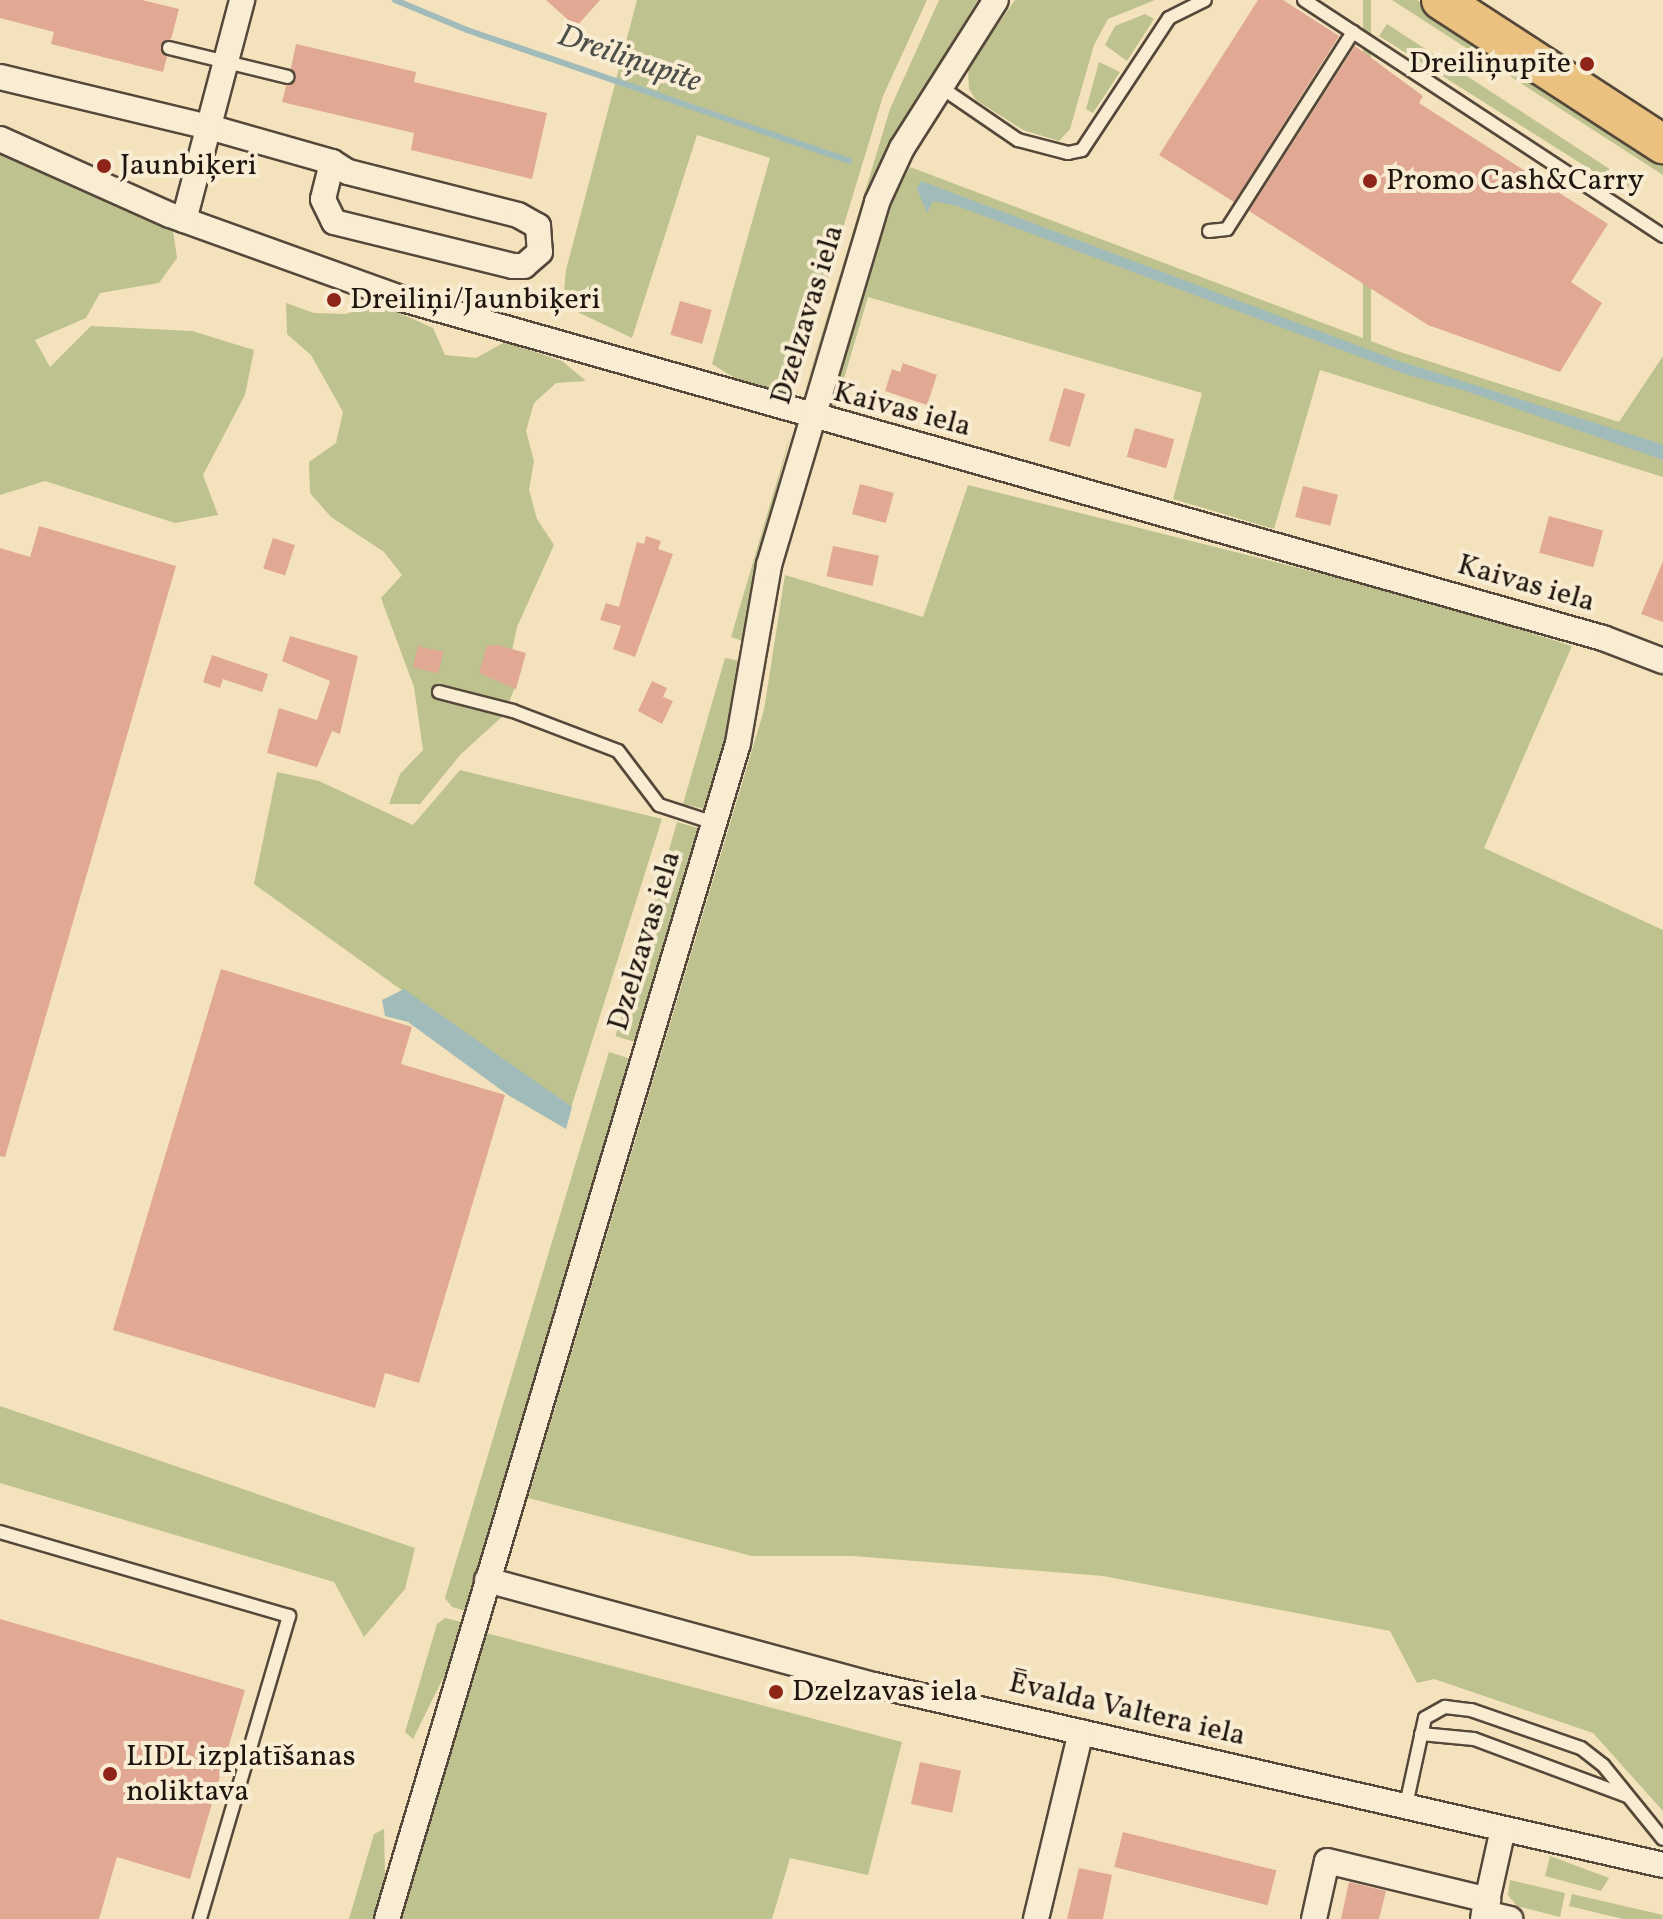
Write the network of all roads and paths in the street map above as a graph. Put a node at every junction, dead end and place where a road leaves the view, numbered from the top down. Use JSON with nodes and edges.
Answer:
{"nodes":[{"id":1,"x":242,"y":0,"type":"edge"},
{"id":2,"x":996,"y":0,"type":"edge"},
{"id":3,"x":1205,"y":0,"type":"edge"},
{"id":4,"x":1304,"y":0,"type":"edge"},
{"id":5,"x":1441,"y":0,"type":"edge"},
{"id":6,"x":1353,"y":32,"type":"junction"},
{"id":7,"x":169,"y":48,"type":"dead end"},
{"id":8,"x":226,"y":62,"type":"junction"},
{"id":9,"x":0,"y":77,"type":"edge"},
{"id":10,"x":288,"y":77,"type":"dead end"},
{"id":11,"x":939,"y":86,"type":"junction"},
{"id":12,"x":209,"y":127,"type":"junction"},
{"id":13,"x":0,"y":139,"type":"edge"},
{"id":14,"x":1663,"y":144,"type":"edge"},
{"id":15,"x":332,"y":162,"type":"junction"},
{"id":16,"x":184,"y":220,"type":"junction"},
{"id":17,"x":1209,"y":231,"type":"dead end"},
{"id":18,"x":1663,"y":236,"type":"edge"},
{"id":19,"x":810,"y":418,"type":"junction"},
{"id":20,"x":1663,"y":661,"type":"edge"},
{"id":21,"x":439,"y":692,"type":"dead end"},
{"id":22,"x":714,"y":823,"type":"junction"},
{"id":23,"x":0,"y":1532,"type":"edge"},
{"id":24,"x":487,"y":1580,"type":"junction"},
{"id":25,"x":1081,"y":1732,"type":"junction"},
{"id":26,"x":1421,"y":1734,"type":"junction"},
{"id":27,"x":1627,"y":1796,"type":"junction"},
{"id":28,"x":1406,"y":1805,"type":"junction"},
{"id":29,"x":1503,"y":1829,"type":"junction"},
{"id":30,"x":1663,"y":1839,"type":"edge"},
{"id":31,"x":1663,"y":1865,"type":"edge"},
{"id":32,"x":1485,"y":1911,"type":"edge"},
{"id":33,"x":200,"y":1919,"type":"edge"},
{"id":34,"x":387,"y":1919,"type":"edge"},
{"id":35,"x":1036,"y":1919,"type":"edge"},
{"id":36,"x":1314,"y":1919,"type":"edge"},
{"id":37,"x":1510,"y":1919,"type":"edge"}],
"edges":[{"from":1,"to":8,"type":"street"},
{"from":2,"to":11,"type":"street","name":"Dzelzavas iela"},
{"from":3,"to":11,"type":"lane"},
{"from":4,"to":6,"type":"lane"},
{"from":5,"to":14,"type":"main road"},
{"from":6,"to":17,"type":"lane"},
{"from":6,"to":18,"type":"lane"},
{"from":7,"to":8,"type":"lane"},
{"from":8,"to":10,"type":"lane"},
{"from":8,"to":12,"type":"street"},
{"from":9,"to":12,"type":"street"},
{"from":11,"to":19,"type":"street","name":"Dzelzavas iela"},
{"from":12,"to":15,"type":"street"},
{"from":12,"to":16,"type":"street"},
{"from":13,"to":16,"type":"street","name":"Kaivas iela"},
{"from":15,"to":15,"type":"street"},
{"from":16,"to":19,"type":"street","name":"Kaivas iela"},
{"from":19,"to":20,"type":"street","name":"Kaivas iela"},
{"from":19,"to":22,"type":"street","name":"Dzelzavas iela"},
{"from":21,"to":22,"type":"lane"},
{"from":22,"to":24,"type":"street","name":"Dzelzavas iela"},
{"from":23,"to":33,"type":"lane"},
{"from":24,"to":25,"type":"street","name":"Ēvalda Valtera iela"},
{"from":24,"to":34,"type":"street","name":"Dzelzavas iela"},
{"from":25,"to":28,"type":"street","name":"Ēvalda Valtera iela"},
{"from":25,"to":35,"type":"street"},
{"from":26,"to":27,"type":"lane"},
{"from":26,"to":27,"type":"lane"},
{"from":26,"to":28,"type":"lane"},
{"from":27,"to":30,"type":"lane"},
{"from":28,"to":29,"type":"street","name":"Ēvalda Valtera iela"},
{"from":29,"to":31,"type":"street","name":"Ēvalda Valtera iela"},
{"from":29,"to":32,"type":"street"},
{"from":32,"to":36,"type":"street"},
{"from":32,"to":37,"type":"street"}]}
